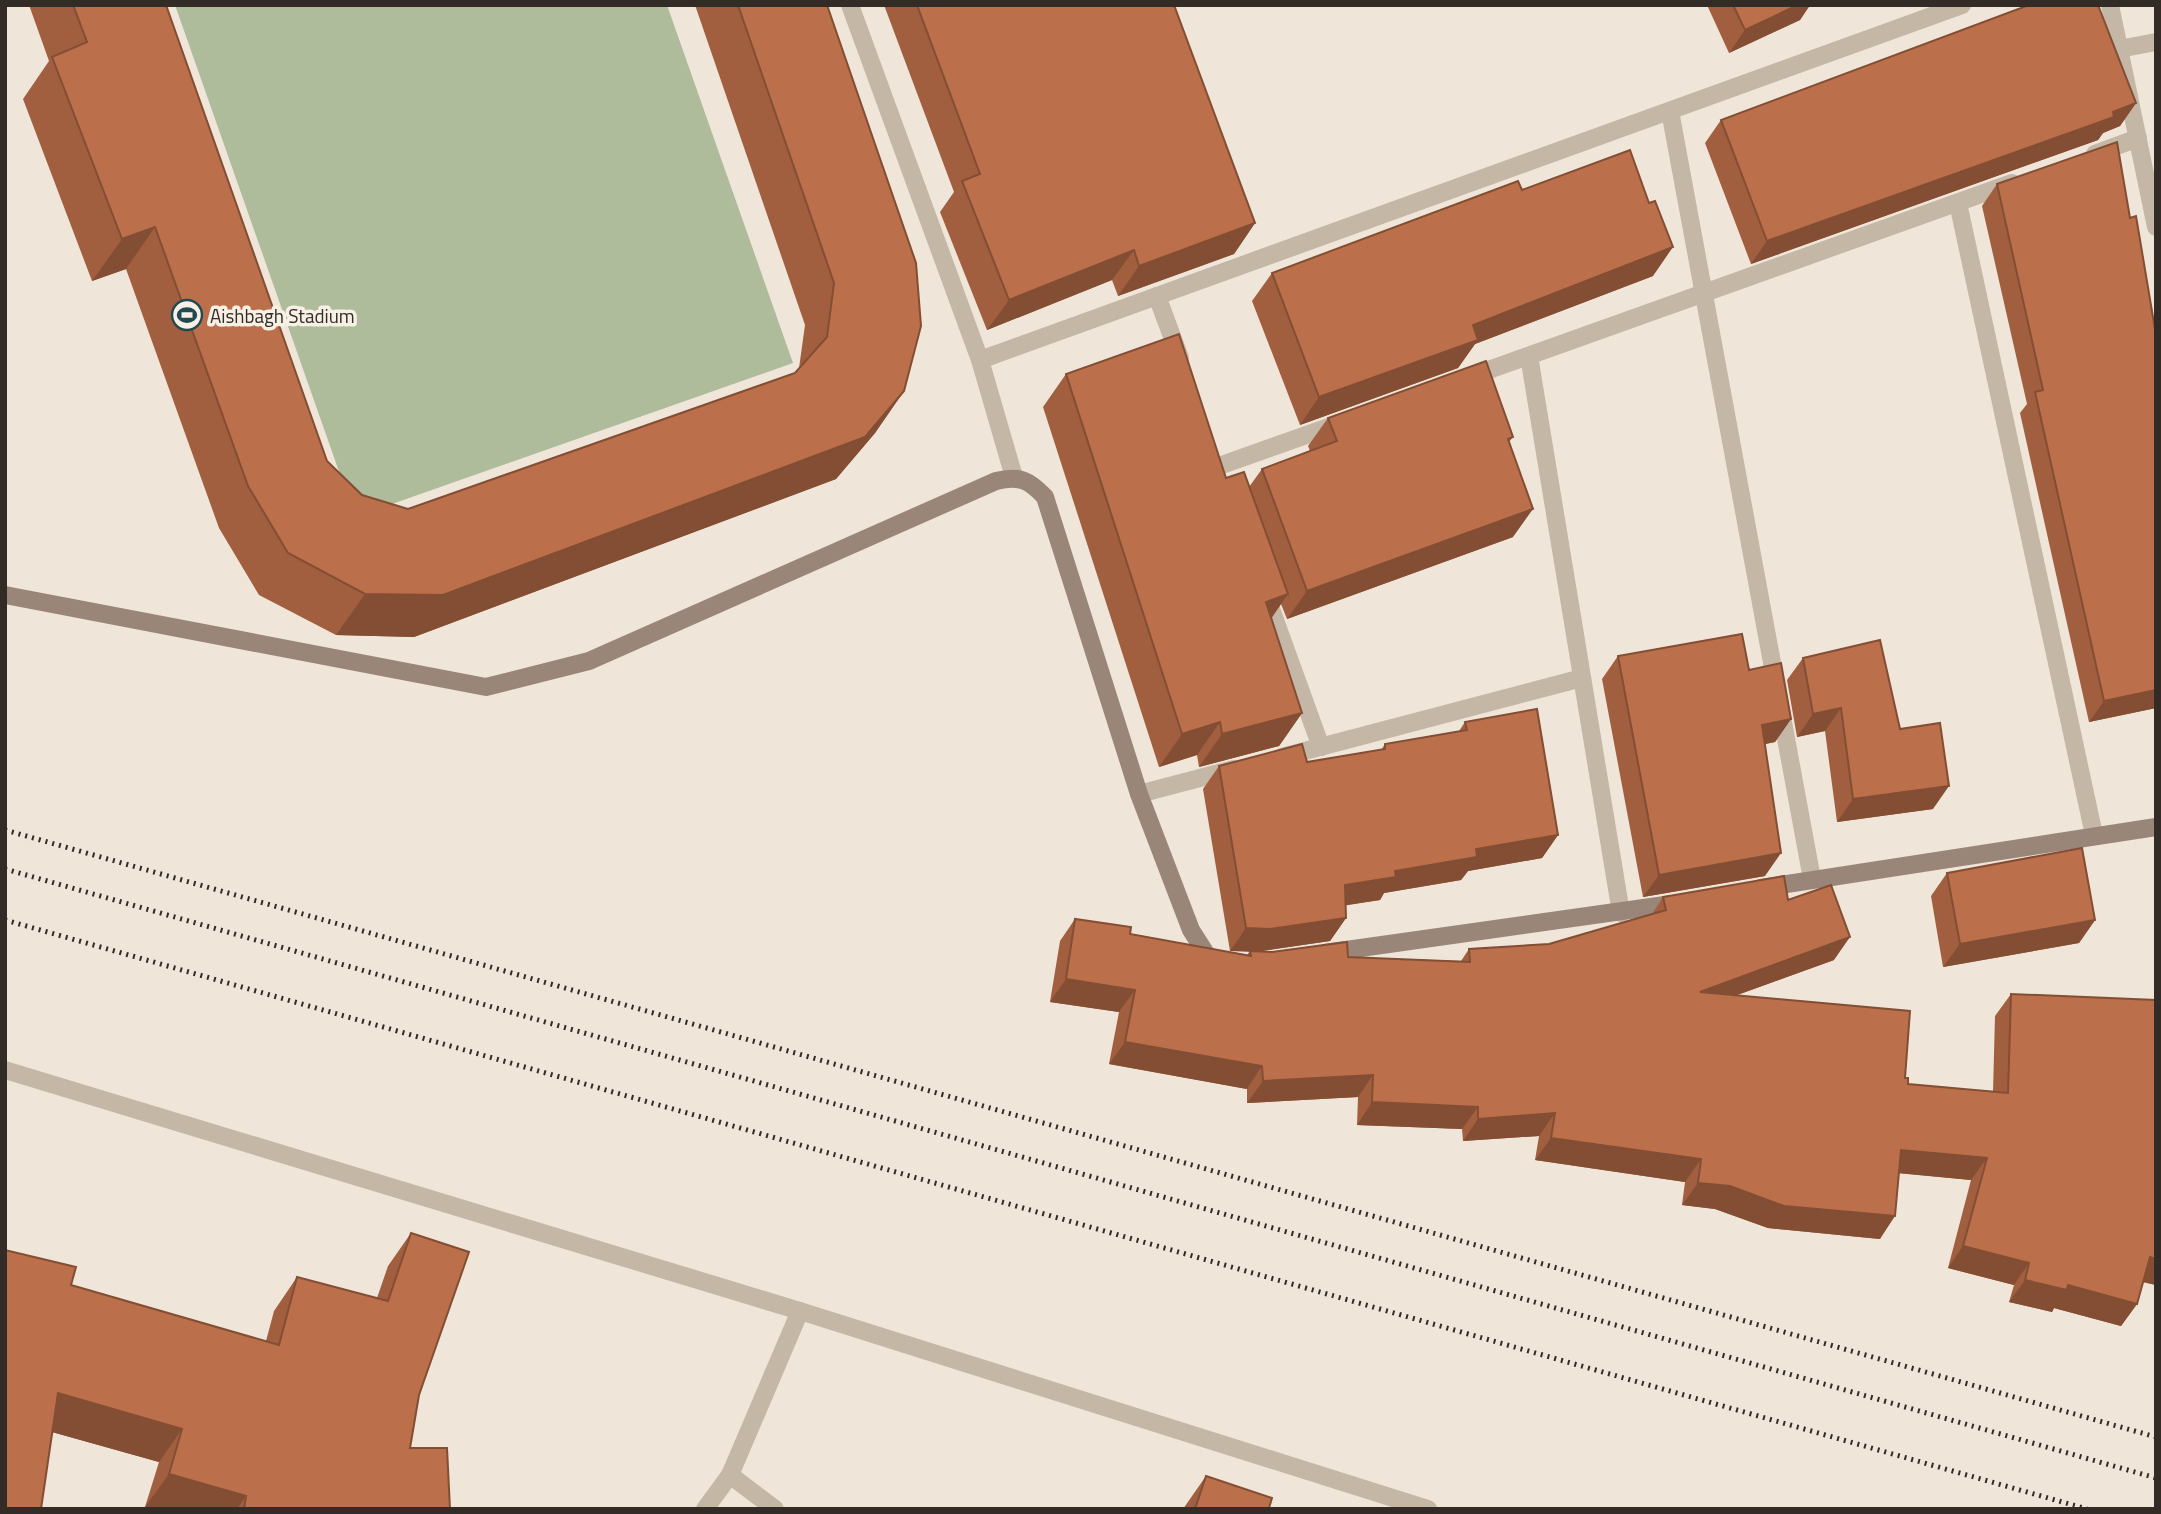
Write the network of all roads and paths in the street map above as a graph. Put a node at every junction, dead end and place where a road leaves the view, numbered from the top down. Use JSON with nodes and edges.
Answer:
{"nodes":[{"id":1,"x":850,"y":5,"type":"edge"},
{"id":2,"x":1962,"y":5,"type":"edge"},
{"id":3,"x":2110,"y":5,"type":"edge"},
{"id":4,"x":2156,"y":42,"type":"edge"},
{"id":5,"x":2119,"y":48,"type":"junction"},
{"id":6,"x":1670,"y":111,"type":"junction"},
{"id":7,"x":2138,"y":138,"type":"junction"},
{"id":8,"x":2074,"y":161,"type":"edge"},
{"id":9,"x":2035,"y":175,"type":"edge"},
{"id":10,"x":2151,"y":183,"type":"edge"},
{"id":11,"x":1958,"y":202,"type":"junction"},
{"id":12,"x":2156,"y":227,"type":"edge"},
{"id":13,"x":1704,"y":293,"type":"junction"},
{"id":14,"x":1157,"y":296,"type":"junction"},
{"id":15,"x":1529,"y":356,"type":"junction"},
{"id":16,"x":981,"y":360,"type":"junction"},
{"id":17,"x":1186,"y":374,"type":"edge"},
{"id":18,"x":1452,"y":383,"type":"edge"},
{"id":19,"x":1361,"y":416,"type":"edge"},
{"id":20,"x":1219,"y":466,"type":"edge"},
{"id":21,"x":1014,"y":477,"type":"junction"},
{"id":22,"x":1261,"y":581,"type":"edge"},
{"id":23,"x":5,"y":595,"type":"edge"},
{"id":24,"x":1583,"y":678,"type":"junction"},
{"id":25,"x":1321,"y":747,"type":"junction"},
{"id":26,"x":1139,"y":794,"type":"junction"},
{"id":27,"x":2156,"y":827,"type":"edge"},
{"id":28,"x":2094,"y":835,"type":"junction"},
{"id":29,"x":1812,"y":879,"type":"junction"},
{"id":30,"x":1744,"y":891,"type":"edge"},
{"id":31,"x":1703,"y":898,"type":"edge"},
{"id":32,"x":1621,"y":913,"type":"junction"},
{"id":33,"x":1309,"y":956,"type":"edge"},
{"id":34,"x":1237,"y":964,"type":"edge"},
{"id":35,"x":5,"y":1070,"type":"edge"},
{"id":36,"x":800,"y":1311,"type":"junction"},
{"id":37,"x":730,"y":1475,"type":"junction"},
{"id":38,"x":705,"y":1509,"type":"edge"},
{"id":39,"x":717,"y":1509,"type":"edge"},
{"id":40,"x":775,"y":1509,"type":"edge"},
{"id":41,"x":1428,"y":1509,"type":"edge"}],
"edges":[{"from":1,"to":16,"type":"street"},
{"from":2,"to":6,"type":"street"},
{"from":3,"to":5,"type":"street"},
{"from":4,"to":5,"type":"street"},
{"from":5,"to":7,"type":"street"},
{"from":6,"to":13,"type":"street"},
{"from":6,"to":14,"type":"street"},
{"from":7,"to":8,"type":"street"},
{"from":7,"to":10,"type":"street"},
{"from":9,"to":11,"type":"street"},
{"from":10,"to":12,"type":"street"},
{"from":11,"to":13,"type":"street"},
{"from":11,"to":28,"type":"street"},
{"from":13,"to":15,"type":"street"},
{"from":13,"to":29,"type":"street"},
{"from":14,"to":16,"type":"street"},
{"from":14,"to":17,"type":"street"},
{"from":15,"to":18,"type":"street"},
{"from":15,"to":24,"type":"street"},
{"from":16,"to":21,"type":"street"},
{"from":19,"to":20,"type":"street"},
{"from":21,"to":23,"type":"main road"},
{"from":21,"to":26,"type":"main road"},
{"from":22,"to":25,"type":"street"},
{"from":24,"to":25,"type":"street"},
{"from":24,"to":32,"type":"street"},
{"from":25,"to":26,"type":"street"},
{"from":26,"to":34,"type":"main road"},
{"from":27,"to":28,"type":"main road"},
{"from":28,"to":29,"type":"main road"},
{"from":29,"to":30,"type":"main road"},
{"from":31,"to":32,"type":"main road"},
{"from":32,"to":33,"type":"main road"},
{"from":35,"to":36,"type":"street"},
{"from":36,"to":37,"type":"street"},
{"from":36,"to":41,"type":"street"},
{"from":37,"to":38,"type":"street"},
{"from":37,"to":39,"type":"street"},
{"from":37,"to":40,"type":"street"}]}
